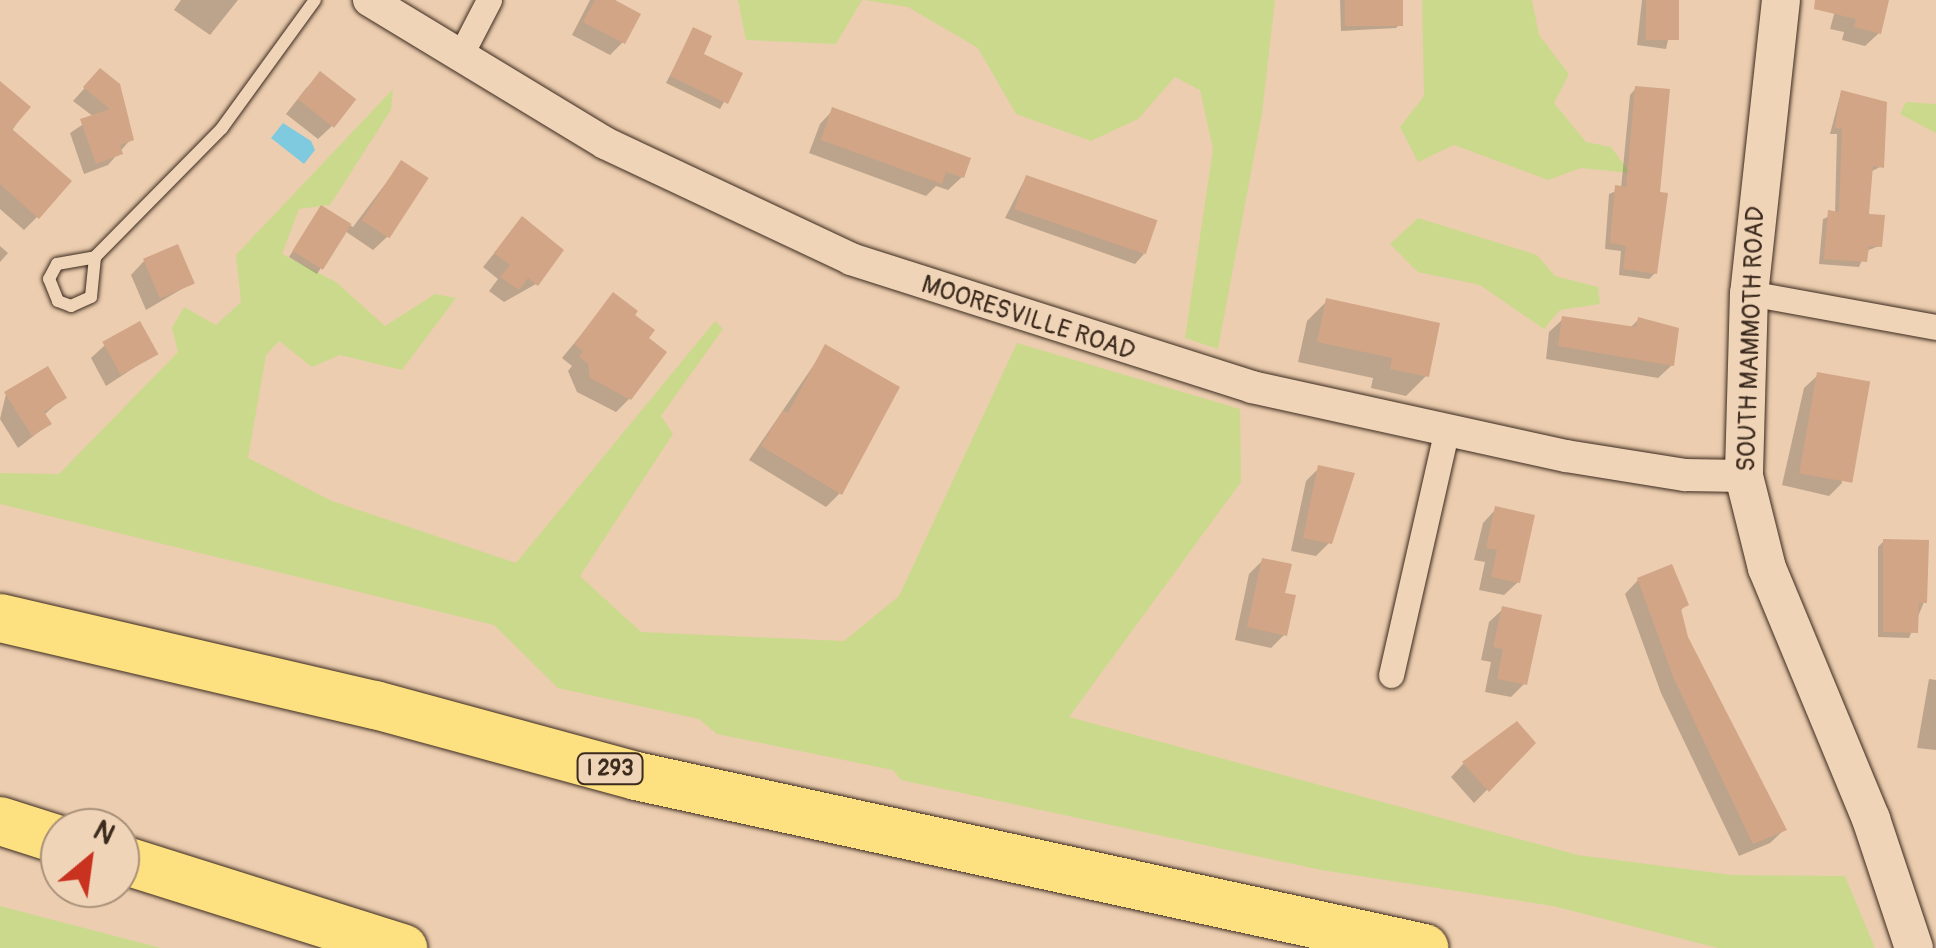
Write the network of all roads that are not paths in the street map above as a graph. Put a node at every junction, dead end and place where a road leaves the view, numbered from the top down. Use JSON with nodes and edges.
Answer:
{"nodes":[{"id":1,"x":315,"y":0,"type":"edge"},
{"id":2,"x":369,"y":0,"type":"edge"},
{"id":3,"x":489,"y":0,"type":"edge"},
{"id":4,"x":1781,"y":0,"type":"edge"},
{"id":5,"x":460,"y":56,"type":"junction"},
{"id":6,"x":95,"y":257,"type":"junction"},
{"id":7,"x":1749,"y":293,"type":"junction"},
{"id":8,"x":1936,"y":327,"type":"edge"},
{"id":9,"x":1446,"y":433,"type":"junction"},
{"id":10,"x":1744,"y":476,"type":"junction"},
{"id":11,"x":0,"y":618,"type":"edge"},
{"id":12,"x":1392,"y":675,"type":"dead end"},
{"id":13,"x":0,"y":821,"type":"edge"},
{"id":14,"x":40,"y":834,"type":"edge"},
{"id":15,"x":140,"y":864,"type":"edge"},
{"id":16,"x":1223,"y":907,"type":"junction"},
{"id":17,"x":404,"y":948,"type":"edge"},
{"id":18,"x":1377,"y":948,"type":"edge"},
{"id":19,"x":1424,"y":948,"type":"edge"},
{"id":20,"x":1914,"y":948,"type":"edge"}],
"edges":[{"from":1,"to":6,"type":"lane"},
{"from":2,"to":5,"type":"street","name":"MOORESVILLE ROAD"},
{"from":3,"to":5,"type":"street"},
{"from":4,"to":7,"type":"main road","name":"SOUTH MAMMOTH ROAD"},
{"from":5,"to":9,"type":"street","name":"MOORESVILLE ROAD"},
{"from":6,"to":6,"type":"lane"},
{"from":7,"to":8,"type":"street"},
{"from":7,"to":10,"type":"main road","name":"SOUTH MAMMOTH ROAD"},
{"from":9,"to":10,"type":"street","name":"MOORESVILLE ROAD"},
{"from":9,"to":12,"type":"street"},
{"from":10,"to":20,"type":"main road","name":"SOUTH MAMMOTH ROAD"},
{"from":11,"to":16,"type":"highway","number":"I 293"},
{"from":13,"to":14,"type":"highway"},
{"from":15,"to":17,"type":"highway"},
{"from":16,"to":18,"type":"highway","number":"I 293"},
{"from":16,"to":19,"type":"highway"}]}
